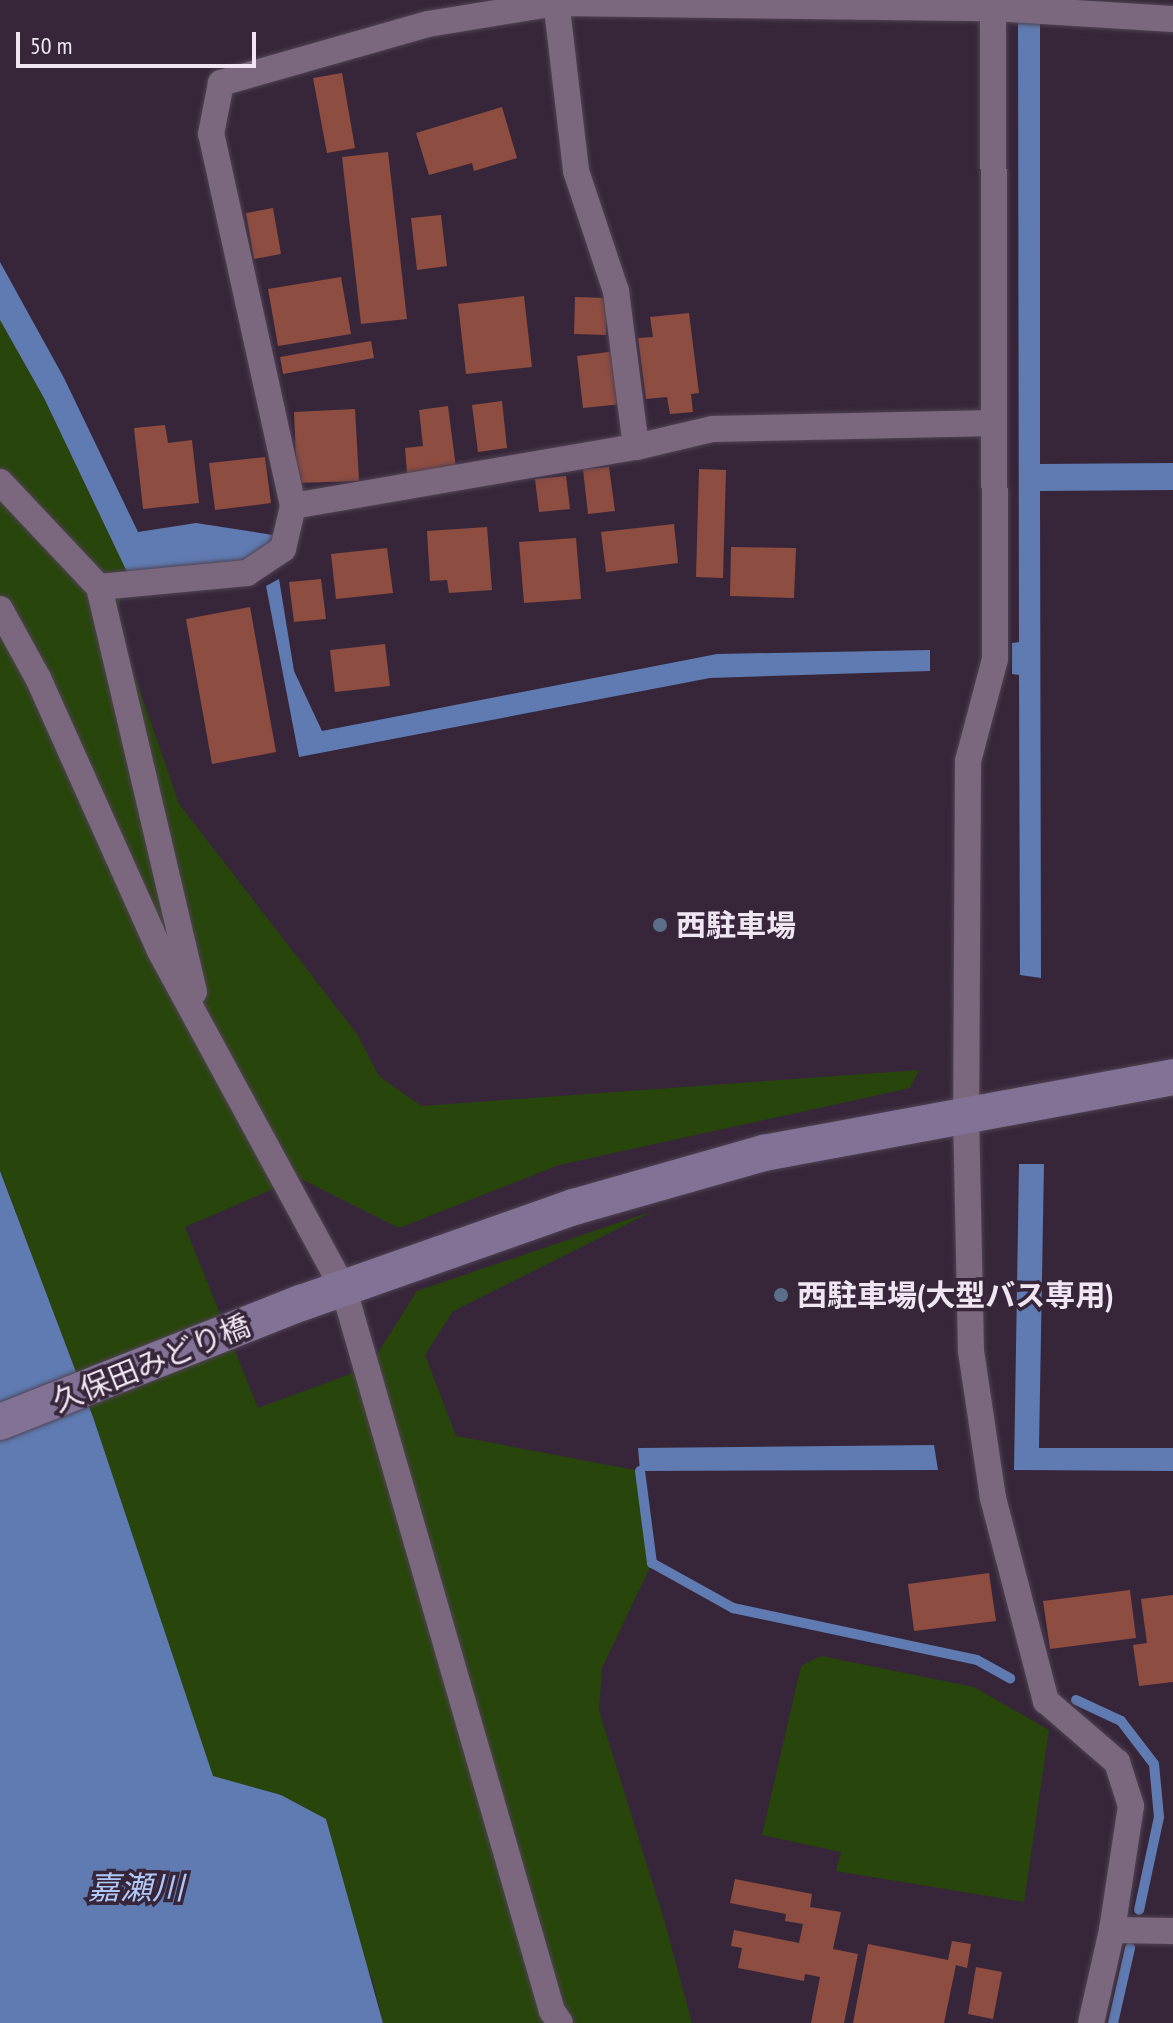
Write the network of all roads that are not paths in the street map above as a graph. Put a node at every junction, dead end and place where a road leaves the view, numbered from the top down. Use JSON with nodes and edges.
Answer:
{"nodes":[{"id":1,"x":556,"y":2,"type":"edge"},
{"id":2,"x":993,"y":8,"type":"junction"},
{"id":3,"x":1173,"y":19,"type":"edge"},
{"id":4,"x":994,"y":423,"type":"junction"},
{"id":5,"x":636,"y":447,"type":"junction"},
{"id":6,"x":0,"y":482,"type":"edge"},
{"id":7,"x":293,"y":506,"type":"junction"},
{"id":8,"x":99,"y":587,"type":"junction"},
{"id":9,"x":0,"y":609,"type":"edge"},
{"id":10,"x":201,"y":1022,"type":"junction"},
{"id":11,"x":1173,"y":1077,"type":"edge"},
{"id":12,"x":966,"y":1113,"type":"junction"},
{"id":13,"x":344,"y":1290,"type":"junction"},
{"id":14,"x":0,"y":1422,"type":"edge"},
{"id":15,"x":1112,"y":1930,"type":"junction"},
{"id":16,"x":1173,"y":1931,"type":"edge"},
{"id":17,"x":556,"y":2019,"type":"edge"},
{"id":18,"x":1091,"y":2023,"type":"edge"}],
"edges":[{"from":1,"to":2,"type":"street"},
{"from":1,"to":5,"type":"street"},
{"from":1,"to":7,"type":"street"},
{"from":2,"to":3,"type":"street"},
{"from":2,"to":4,"type":"street"},
{"from":4,"to":5,"type":"street"},
{"from":4,"to":12,"type":"street"},
{"from":5,"to":7,"type":"street"},
{"from":6,"to":8,"type":"street"},
{"from":7,"to":8,"type":"street"},
{"from":8,"to":10,"type":"street"},
{"from":9,"to":10,"type":"street"},
{"from":10,"to":13,"type":"street"},
{"from":11,"to":12,"type":"street","name":"久保田みどり橋"},
{"from":12,"to":13,"type":"street","name":"久保田みどり橋"},
{"from":12,"to":15,"type":"street"},
{"from":13,"to":14,"type":"street","name":"久保田みどり橋"},
{"from":13,"to":17,"type":"street"},
{"from":15,"to":16,"type":"street"},
{"from":15,"to":18,"type":"street"}]}
